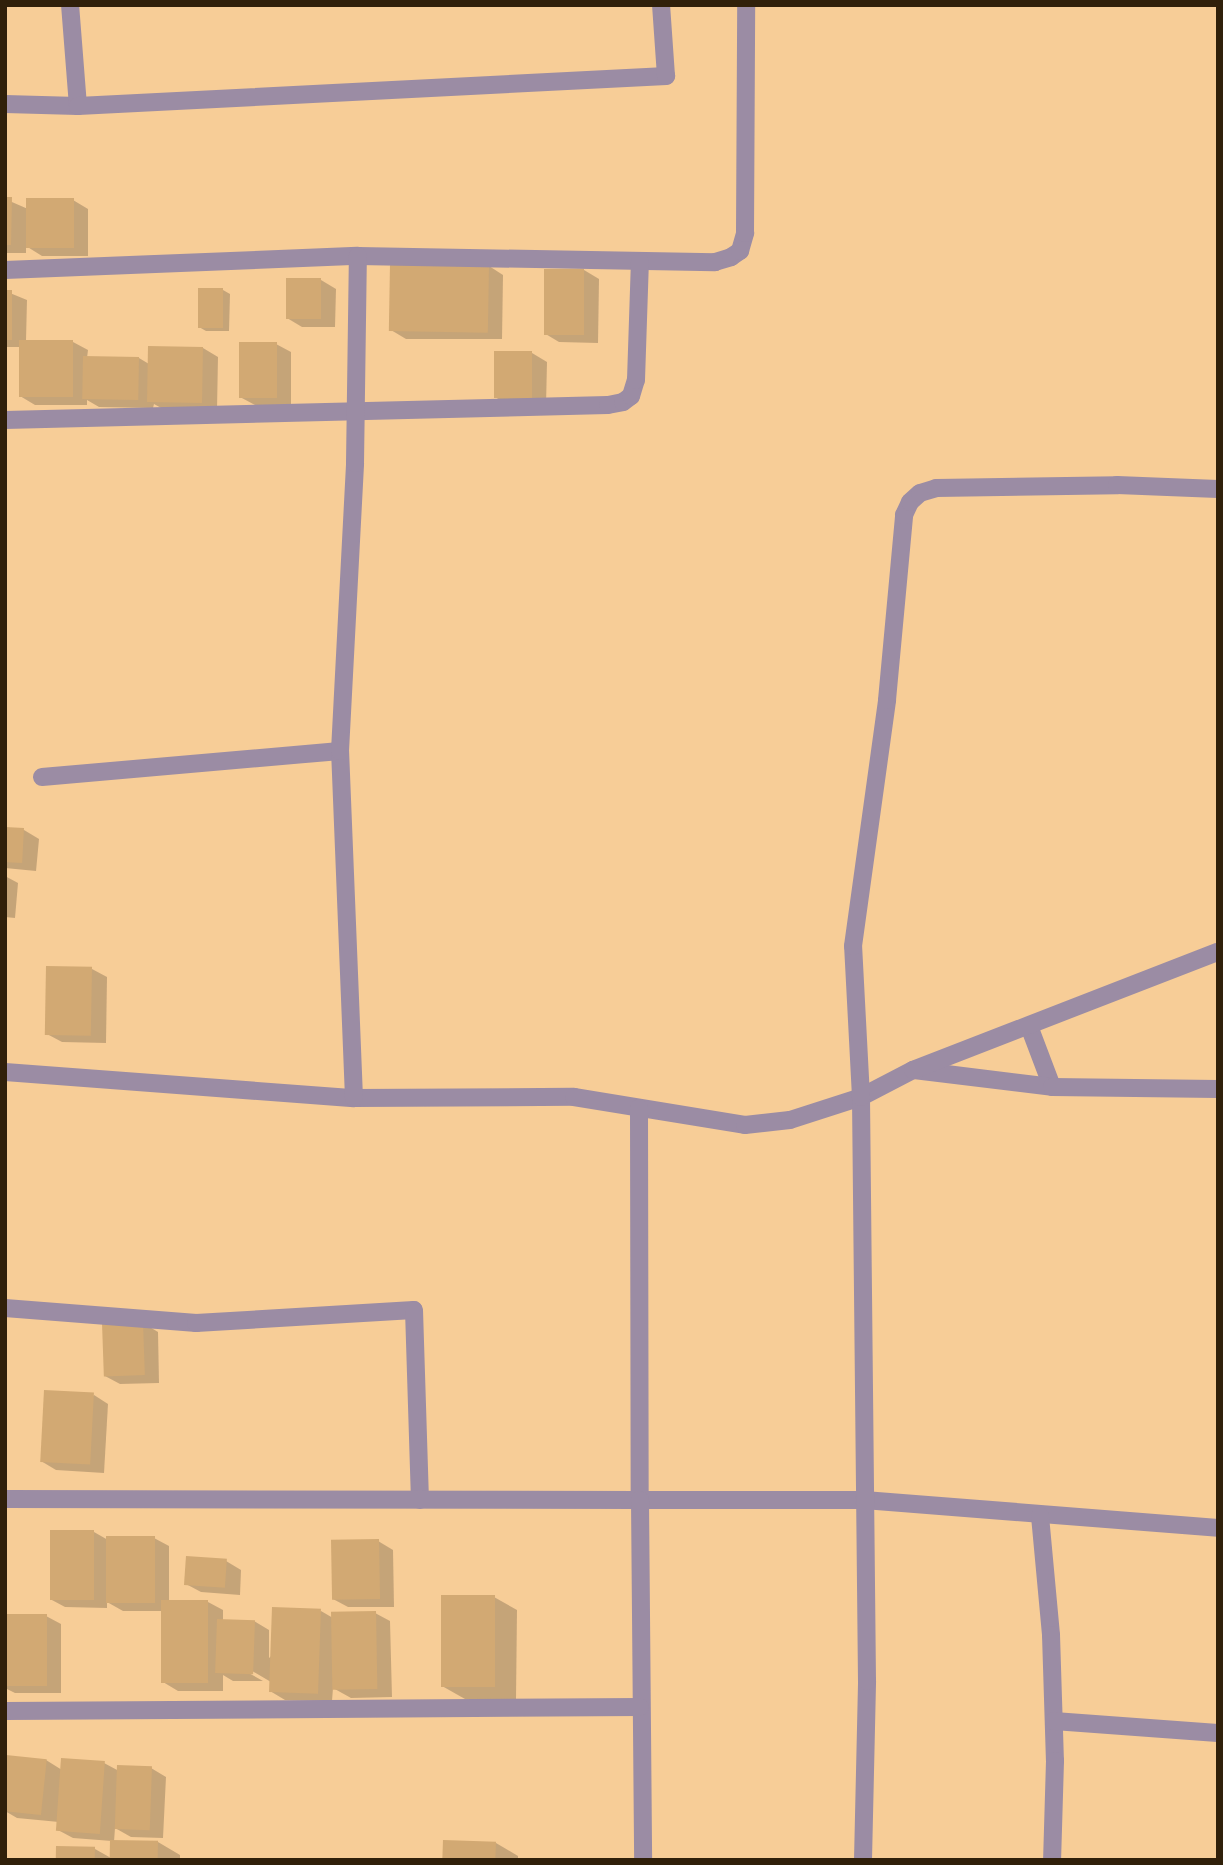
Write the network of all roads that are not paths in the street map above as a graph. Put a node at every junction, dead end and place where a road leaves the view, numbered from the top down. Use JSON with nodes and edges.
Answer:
{"nodes":[{"id":1,"x":70,"y":5,"type":"edge"},
{"id":2,"x":661,"y":5,"type":"edge"},
{"id":3,"x":746,"y":5,"type":"edge"},
{"id":4,"x":5,"y":104,"type":"edge"},
{"id":5,"x":78,"y":106,"type":"junction"},
{"id":6,"x":358,"y":256,"type":"junction"},
{"id":7,"x":640,"y":262,"type":"junction"},
{"id":8,"x":5,"y":270,"type":"edge"},
{"id":9,"x":354,"y":411,"type":"junction"},
{"id":10,"x":5,"y":420,"type":"edge"},
{"id":11,"x":1218,"y":489,"type":"edge"},
{"id":12,"x":340,"y":751,"type":"junction"},
{"id":13,"x":42,"y":778,"type":"dead end"},
{"id":14,"x":1218,"y":952,"type":"edge"},
{"id":15,"x":1029,"y":1026,"type":"junction"},
{"id":16,"x":913,"y":1070,"type":"junction"},
{"id":17,"x":5,"y":1072,"type":"edge"},
{"id":18,"x":1052,"y":1087,"type":"junction"},
{"id":19,"x":1218,"y":1089,"type":"edge"},
{"id":20,"x":861,"y":1097,"type":"junction"},
{"id":21,"x":354,"y":1098,"type":"junction"},
{"id":22,"x":639,"y":1108,"type":"junction"},
{"id":23,"x":5,"y":1308,"type":"edge"},
{"id":24,"x":5,"y":1499,"type":"edge"},
{"id":25,"x":420,"y":1500,"type":"junction"},
{"id":26,"x":640,"y":1500,"type":"junction"},
{"id":27,"x":864,"y":1500,"type":"junction"},
{"id":28,"x":1040,"y":1516,"type":"junction"},
{"id":29,"x":1218,"y":1528,"type":"edge"},
{"id":30,"x":640,"y":1707,"type":"junction"},
{"id":31,"x":5,"y":1711,"type":"edge"},
{"id":32,"x":1054,"y":1721,"type":"junction"},
{"id":33,"x":1218,"y":1733,"type":"edge"},
{"id":34,"x":643,"y":1860,"type":"edge"},
{"id":35,"x":863,"y":1860,"type":"edge"},
{"id":36,"x":1052,"y":1860,"type":"edge"}],
"edges":[{"from":1,"to":5,"type":"street"},
{"from":2,"to":5,"type":"street"},
{"from":3,"to":7,"type":"street"},
{"from":4,"to":5,"type":"street"},
{"from":6,"to":7,"type":"street"},
{"from":6,"to":8,"type":"street"},
{"from":6,"to":9,"type":"street"},
{"from":7,"to":9,"type":"street"},
{"from":9,"to":10,"type":"street"},
{"from":9,"to":12,"type":"street"},
{"from":11,"to":20,"type":"street"},
{"from":12,"to":13,"type":"street"},
{"from":12,"to":21,"type":"street"},
{"from":14,"to":15,"type":"street"},
{"from":15,"to":16,"type":"street"},
{"from":15,"to":18,"type":"street"},
{"from":16,"to":18,"type":"street"},
{"from":16,"to":20,"type":"street"},
{"from":17,"to":21,"type":"street"},
{"from":18,"to":19,"type":"street"},
{"from":20,"to":22,"type":"street"},
{"from":20,"to":27,"type":"street"},
{"from":21,"to":22,"type":"street"},
{"from":22,"to":26,"type":"street"},
{"from":23,"to":25,"type":"street"},
{"from":24,"to":25,"type":"street"},
{"from":25,"to":26,"type":"street"},
{"from":26,"to":27,"type":"street"},
{"from":26,"to":30,"type":"street"},
{"from":27,"to":28,"type":"street"},
{"from":27,"to":35,"type":"street"},
{"from":28,"to":29,"type":"street"},
{"from":28,"to":32,"type":"street"},
{"from":30,"to":31,"type":"street"},
{"from":30,"to":34,"type":"street"},
{"from":32,"to":33,"type":"street"},
{"from":32,"to":36,"type":"street"}]}
